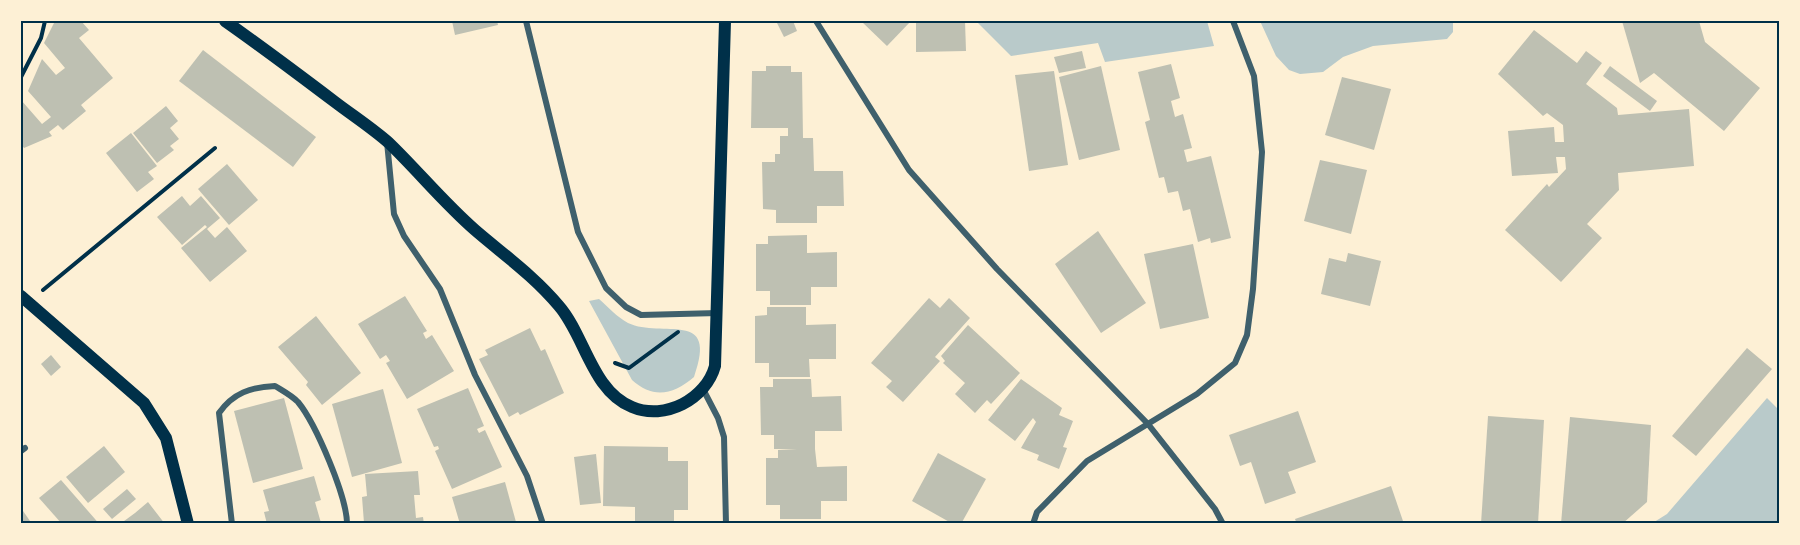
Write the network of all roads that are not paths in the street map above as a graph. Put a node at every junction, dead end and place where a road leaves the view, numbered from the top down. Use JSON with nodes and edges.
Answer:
{"nodes":[{"id":1,"x":225,"y":21,"type":"edge"},
{"id":2,"x":526,"y":21,"type":"edge"},
{"id":3,"x":725,"y":21,"type":"edge"},
{"id":4,"x":816,"y":21,"type":"edge"},
{"id":5,"x":1233,"y":21,"type":"edge"},
{"id":6,"x":387,"y":142,"type":"junction"},
{"id":7,"x":25,"y":299,"type":"edge"},
{"id":8,"x":718,"y":314,"type":"junction"},
{"id":9,"x":704,"y":391,"type":"junction"},
{"id":10,"x":1148,"y":424,"type":"junction"},
{"id":11,"x":188,"y":524,"type":"edge"},
{"id":12,"x":232,"y":524,"type":"edge"},
{"id":13,"x":347,"y":524,"type":"edge"},
{"id":14,"x":543,"y":524,"type":"edge"},
{"id":15,"x":726,"y":524,"type":"edge"},
{"id":16,"x":1033,"y":524,"type":"edge"},
{"id":17,"x":1223,"y":524,"type":"edge"}],
"edges":[{"from":1,"to":6,"type":"main road"},
{"from":2,"to":8,"type":"street"},
{"from":3,"to":8,"type":"main road"},
{"from":4,"to":10,"type":"street"},
{"from":5,"to":10,"type":"street"},
{"from":6,"to":9,"type":"main road"},
{"from":6,"to":14,"type":"street"},
{"from":7,"to":11,"type":"main road"},
{"from":8,"to":9,"type":"main road"},
{"from":9,"to":15,"type":"street"},
{"from":10,"to":16,"type":"street"},
{"from":10,"to":17,"type":"street"},
{"from":12,"to":13,"type":"street"}]}
